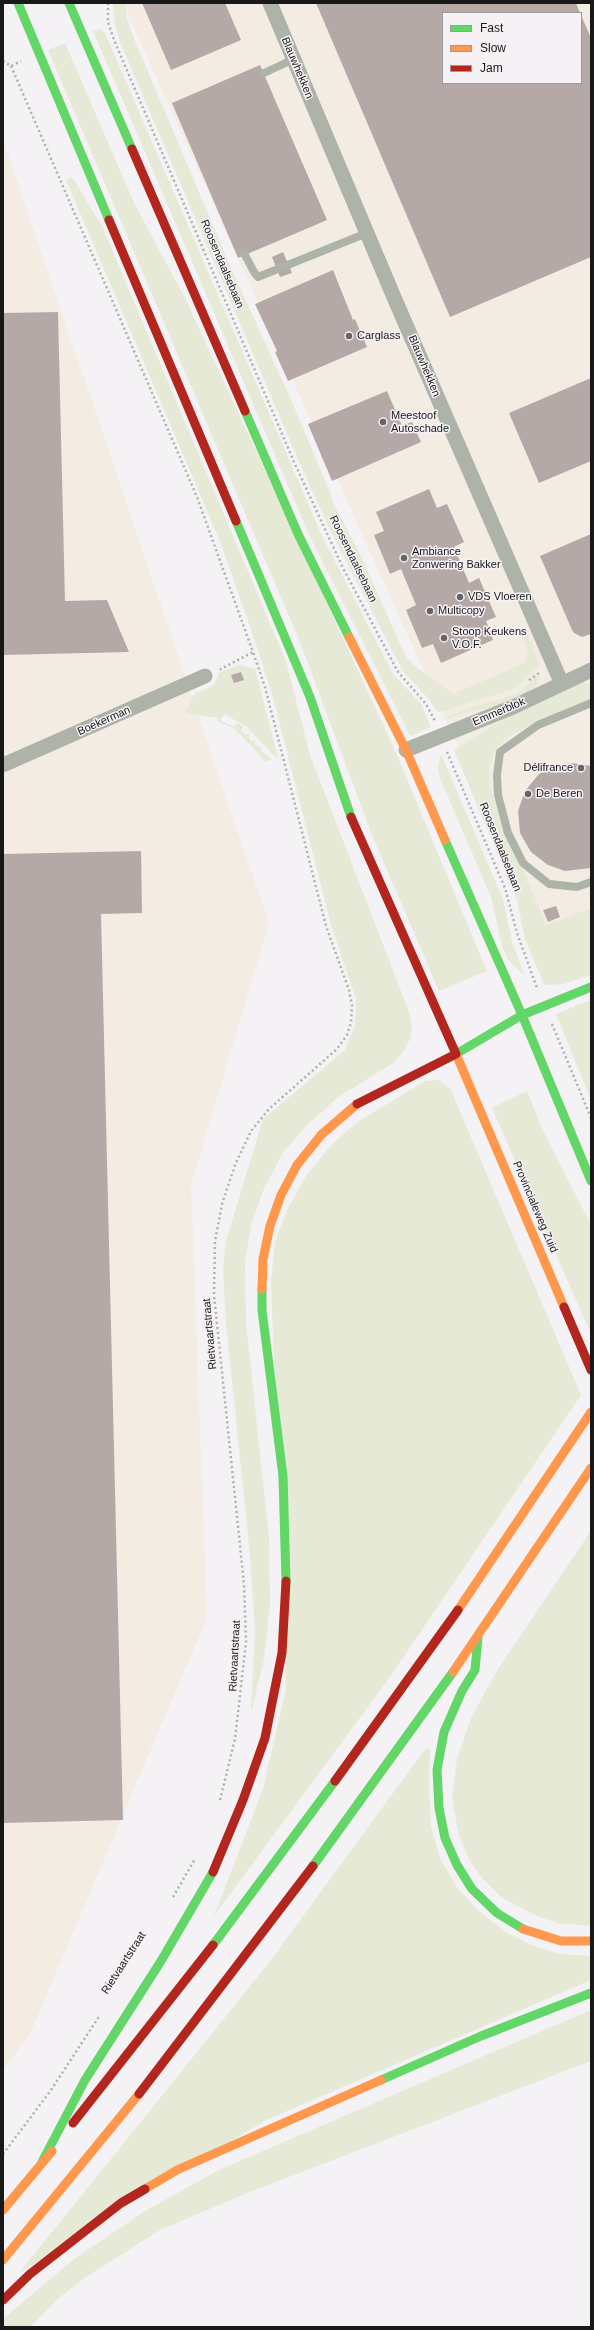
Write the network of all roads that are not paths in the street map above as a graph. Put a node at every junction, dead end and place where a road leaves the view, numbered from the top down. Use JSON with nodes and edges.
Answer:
{"nodes":[{"id":1,"x":18,"y":3,"type":"edge"},
{"id":2,"x":69,"y":3,"type":"edge"},
{"id":3,"x":270,"y":3,"type":"edge"},
{"id":4,"x":294,"y":59,"type":"junction"},
{"id":5,"x":264,"y":73,"type":"dead end"},
{"id":6,"x":367,"y":233,"type":"junction"},
{"id":7,"x":245,"y":255,"type":"dead end"},
{"id":8,"x":591,"y":670,"type":"edge"},
{"id":9,"x":205,"y":676,"type":"road end"},
{"id":10,"x":562,"y":684,"type":"junction"},
{"id":11,"x":591,"y":703,"type":"edge"},
{"id":12,"x":406,"y":750,"type":"junction"},
{"id":13,"x":3,"y":765,"type":"edge"},
{"id":14,"x":591,"y":882,"type":"edge"},
{"id":15,"x":591,"y":987,"type":"edge"},
{"id":16,"x":522,"y":1015,"type":"junction"},
{"id":17,"x":456,"y":1054,"type":"junction"},
{"id":18,"x":591,"y":1181,"type":"edge"},
{"id":19,"x":591,"y":1370,"type":"edge"},
{"id":20,"x":591,"y":1412,"type":"edge"},
{"id":21,"x":591,"y":1468,"type":"edge"},
{"id":22,"x":478,"y":1636,"type":"junction"},
{"id":23,"x":591,"y":1942,"type":"edge"},
{"id":24,"x":591,"y":1993,"type":"edge"},
{"id":25,"x":42,"y":2162,"type":"junction"},
{"id":26,"x":3,"y":2210,"type":"edge"},
{"id":27,"x":3,"y":2260,"type":"edge"},
{"id":28,"x":3,"y":2300,"type":"edge"}],
"edges":[{"from":1,"to":17,"type":"main road"},
{"from":2,"to":12,"type":"main road"},
{"from":3,"to":4,"type":"street","name":"Blauwhekken"},
{"from":4,"to":5,"type":"lane"},
{"from":4,"to":6,"type":"street","name":"Blauwhekken"},
{"from":6,"to":7,"type":"lane"},
{"from":6,"to":10,"type":"street","name":"Blauwhekken"},
{"from":8,"to":10,"type":"street","name":"Emmerblok"},
{"from":9,"to":13,"type":"street","name":"Boekerman"},
{"from":10,"to":12,"type":"street","name":"Emmerblok"},
{"from":11,"to":14,"type":"lane"},
{"from":12,"to":16,"type":"main road"},
{"from":15,"to":16,"type":"main road"},
{"from":16,"to":17,"type":"main road"},
{"from":16,"to":18,"type":"main road"},
{"from":17,"to":19,"type":"main road","name":"Provincialeweg Zuid"},
{"from":17,"to":25,"type":"main road"},
{"from":20,"to":25,"type":"main road"},
{"from":21,"to":22,"type":"main road"},
{"from":22,"to":23,"type":"main road"},
{"from":22,"to":27,"type":"main road"},
{"from":24,"to":28,"type":"main road"},
{"from":25,"to":26,"type":"main road"}]}
